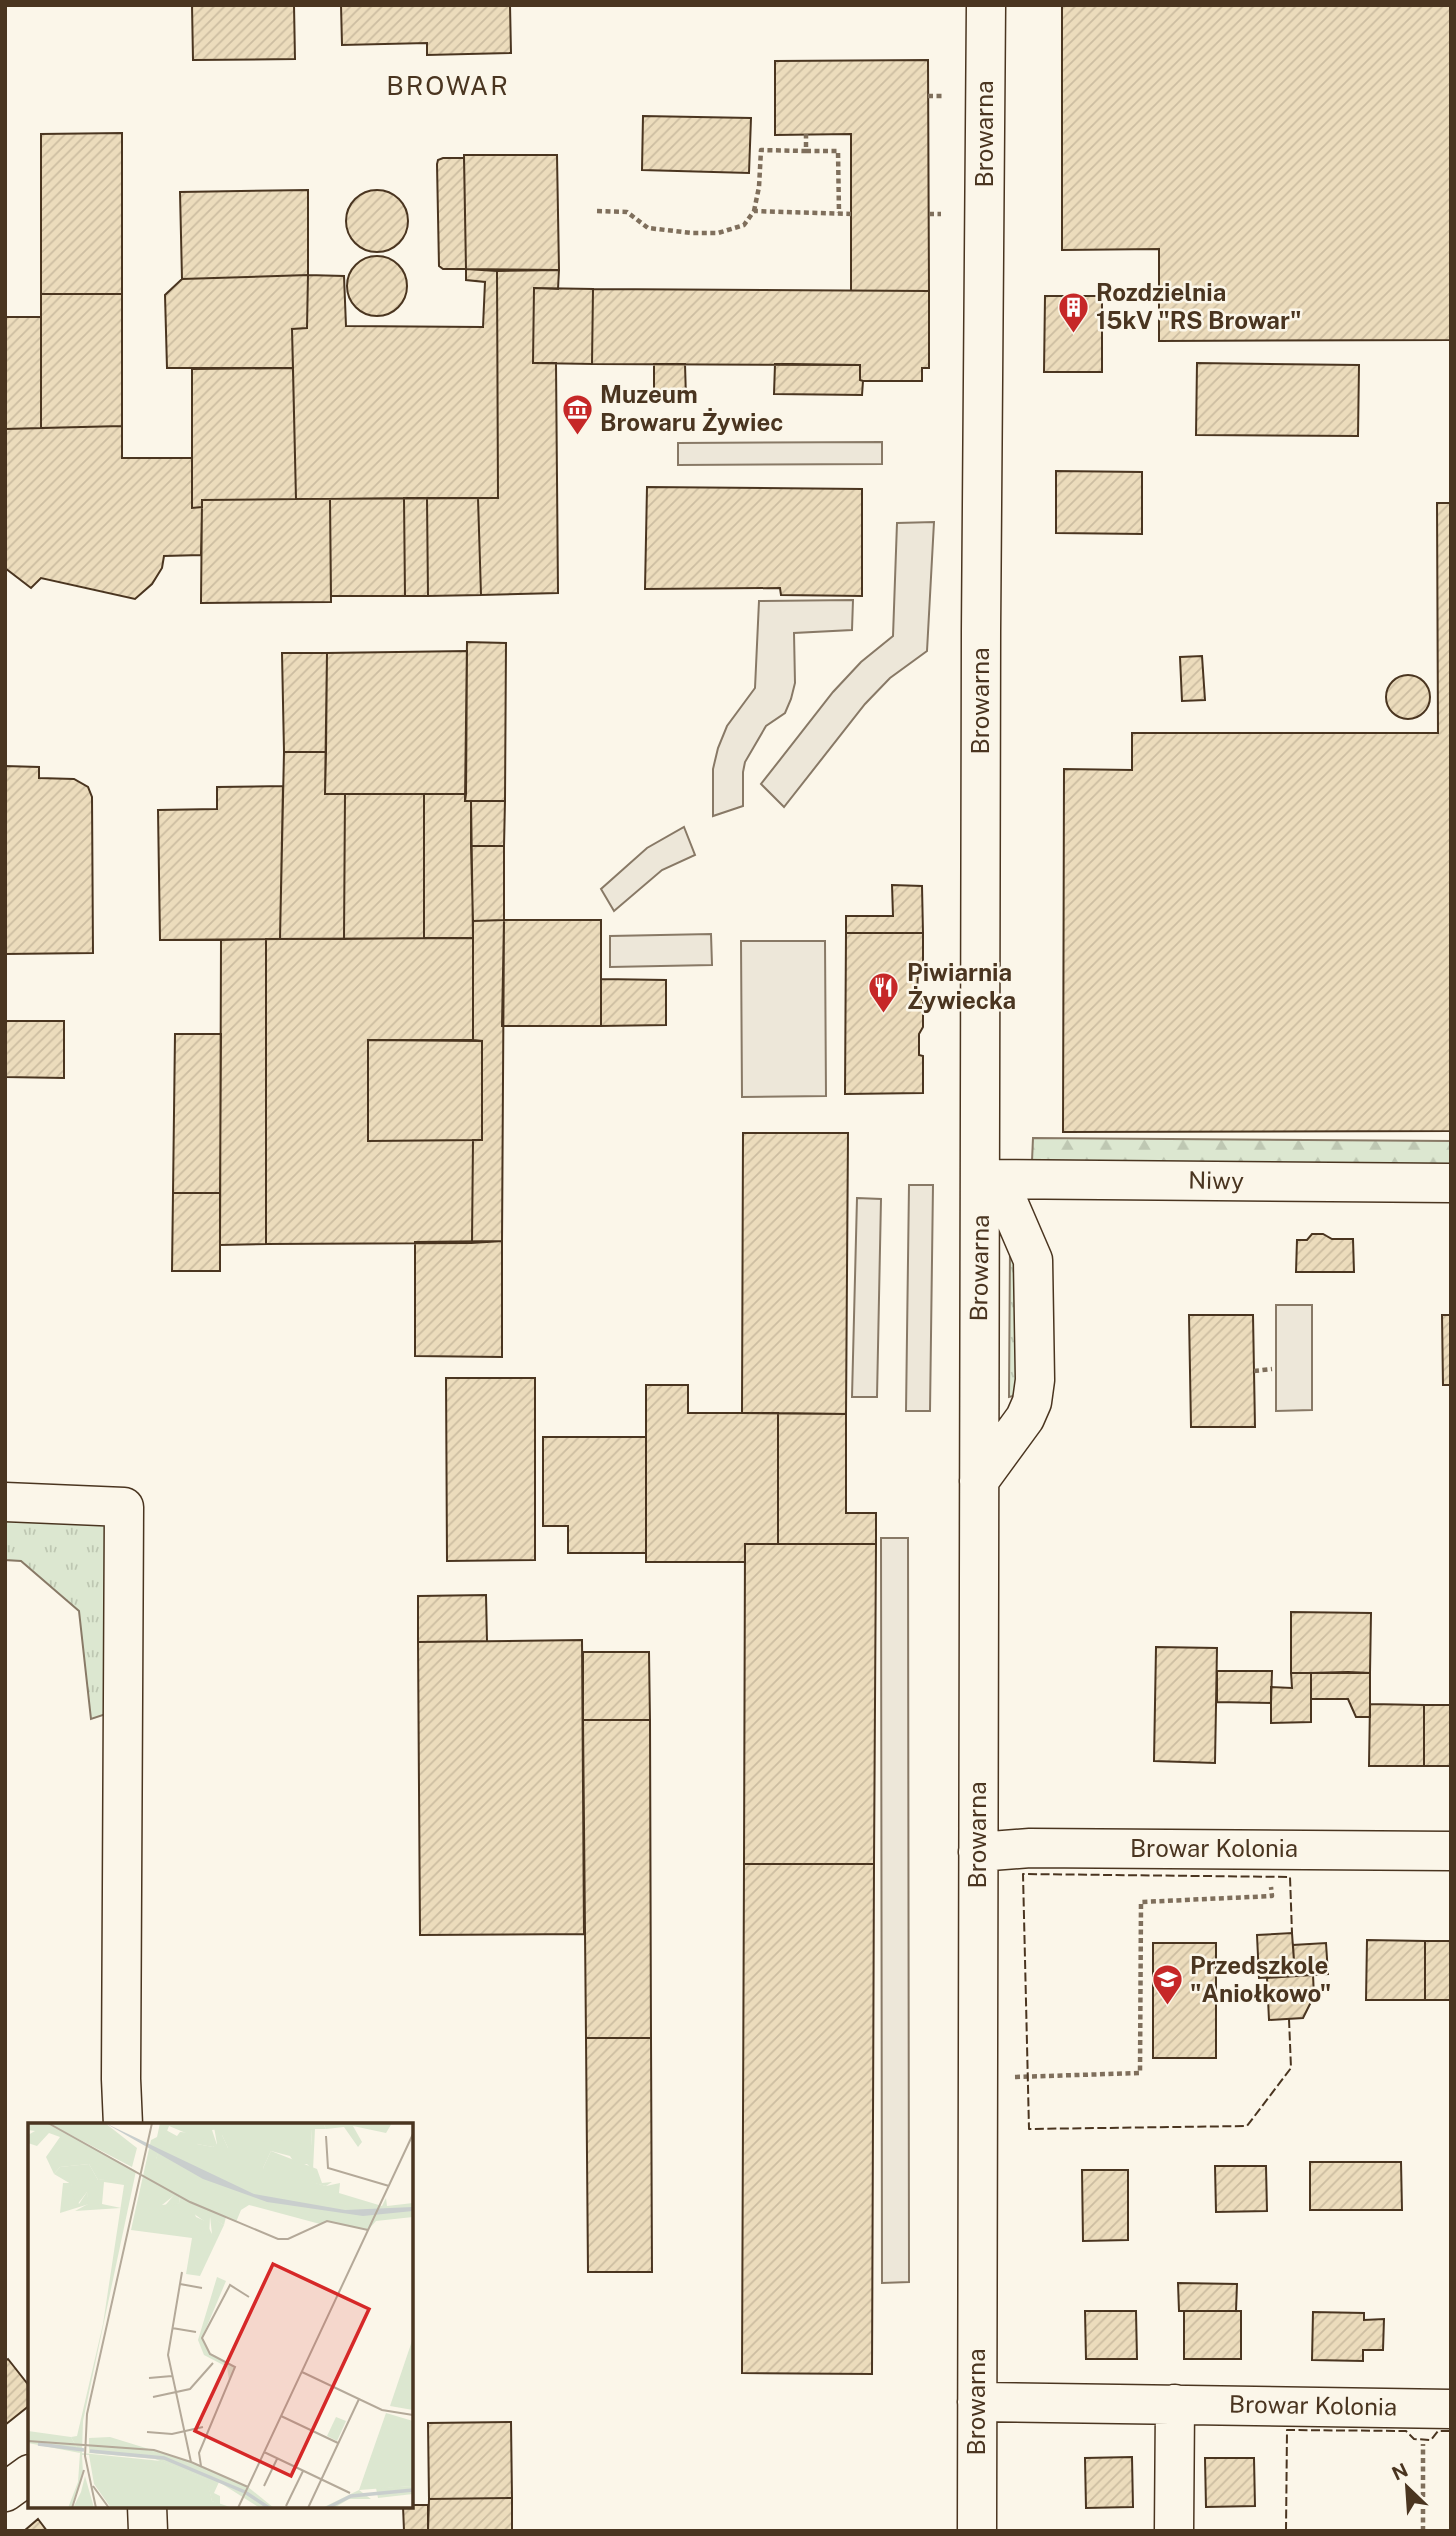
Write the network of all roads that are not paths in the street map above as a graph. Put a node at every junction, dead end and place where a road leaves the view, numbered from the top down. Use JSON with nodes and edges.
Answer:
{"nodes":[{"id":1,"x":986,"y":5,"type":"edge"},
{"id":2,"x":981,"y":1179,"type":"junction"},
{"id":3,"x":1451,"y":1183,"type":"edge"},
{"id":4,"x":979,"y":1481,"type":"junction"},
{"id":5,"x":5,"y":1502,"type":"edge"},
{"id":6,"x":1451,"y":1851,"type":"edge"},
{"id":7,"x":978,"y":1852,"type":"junction"},
{"id":8,"x":123,"y":2123,"type":"edge"},
{"id":9,"x":977,"y":2402,"type":"junction"},
{"id":10,"x":1175,"y":2404,"type":"junction"},
{"id":11,"x":1451,"y":2409,"type":"edge"},
{"id":12,"x":28,"y":2475,"type":"edge"},
{"id":13,"x":5,"y":2492,"type":"edge"},
{"id":14,"x":147,"y":2508,"type":"edge"},
{"id":15,"x":148,"y":2531,"type":"edge"},
{"id":16,"x":977,"y":2531,"type":"edge"},
{"id":17,"x":1174,"y":2531,"type":"edge"}],
"edges":[{"from":1,"to":2,"type":"street","name":"Browarna"},
{"from":2,"to":3,"type":"street","name":"Niwy"},
{"from":2,"to":4,"type":"street","name":"Browarna"},
{"from":2,"to":4,"type":"street"},
{"from":4,"to":7,"type":"street","name":"Browarna"},
{"from":5,"to":8,"type":"street"},
{"from":6,"to":7,"type":"street","name":"Browar Kolonia"},
{"from":7,"to":9,"type":"street","name":"Browarna"},
{"from":9,"to":10,"type":"street","name":"Browar Kolonia"},
{"from":9,"to":16,"type":"street","name":"Browarna"},
{"from":10,"to":11,"type":"street","name":"Browar Kolonia"},
{"from":10,"to":17,"type":"street"},
{"from":12,"to":13,"type":"street"},
{"from":14,"to":15,"type":"street"}]}
